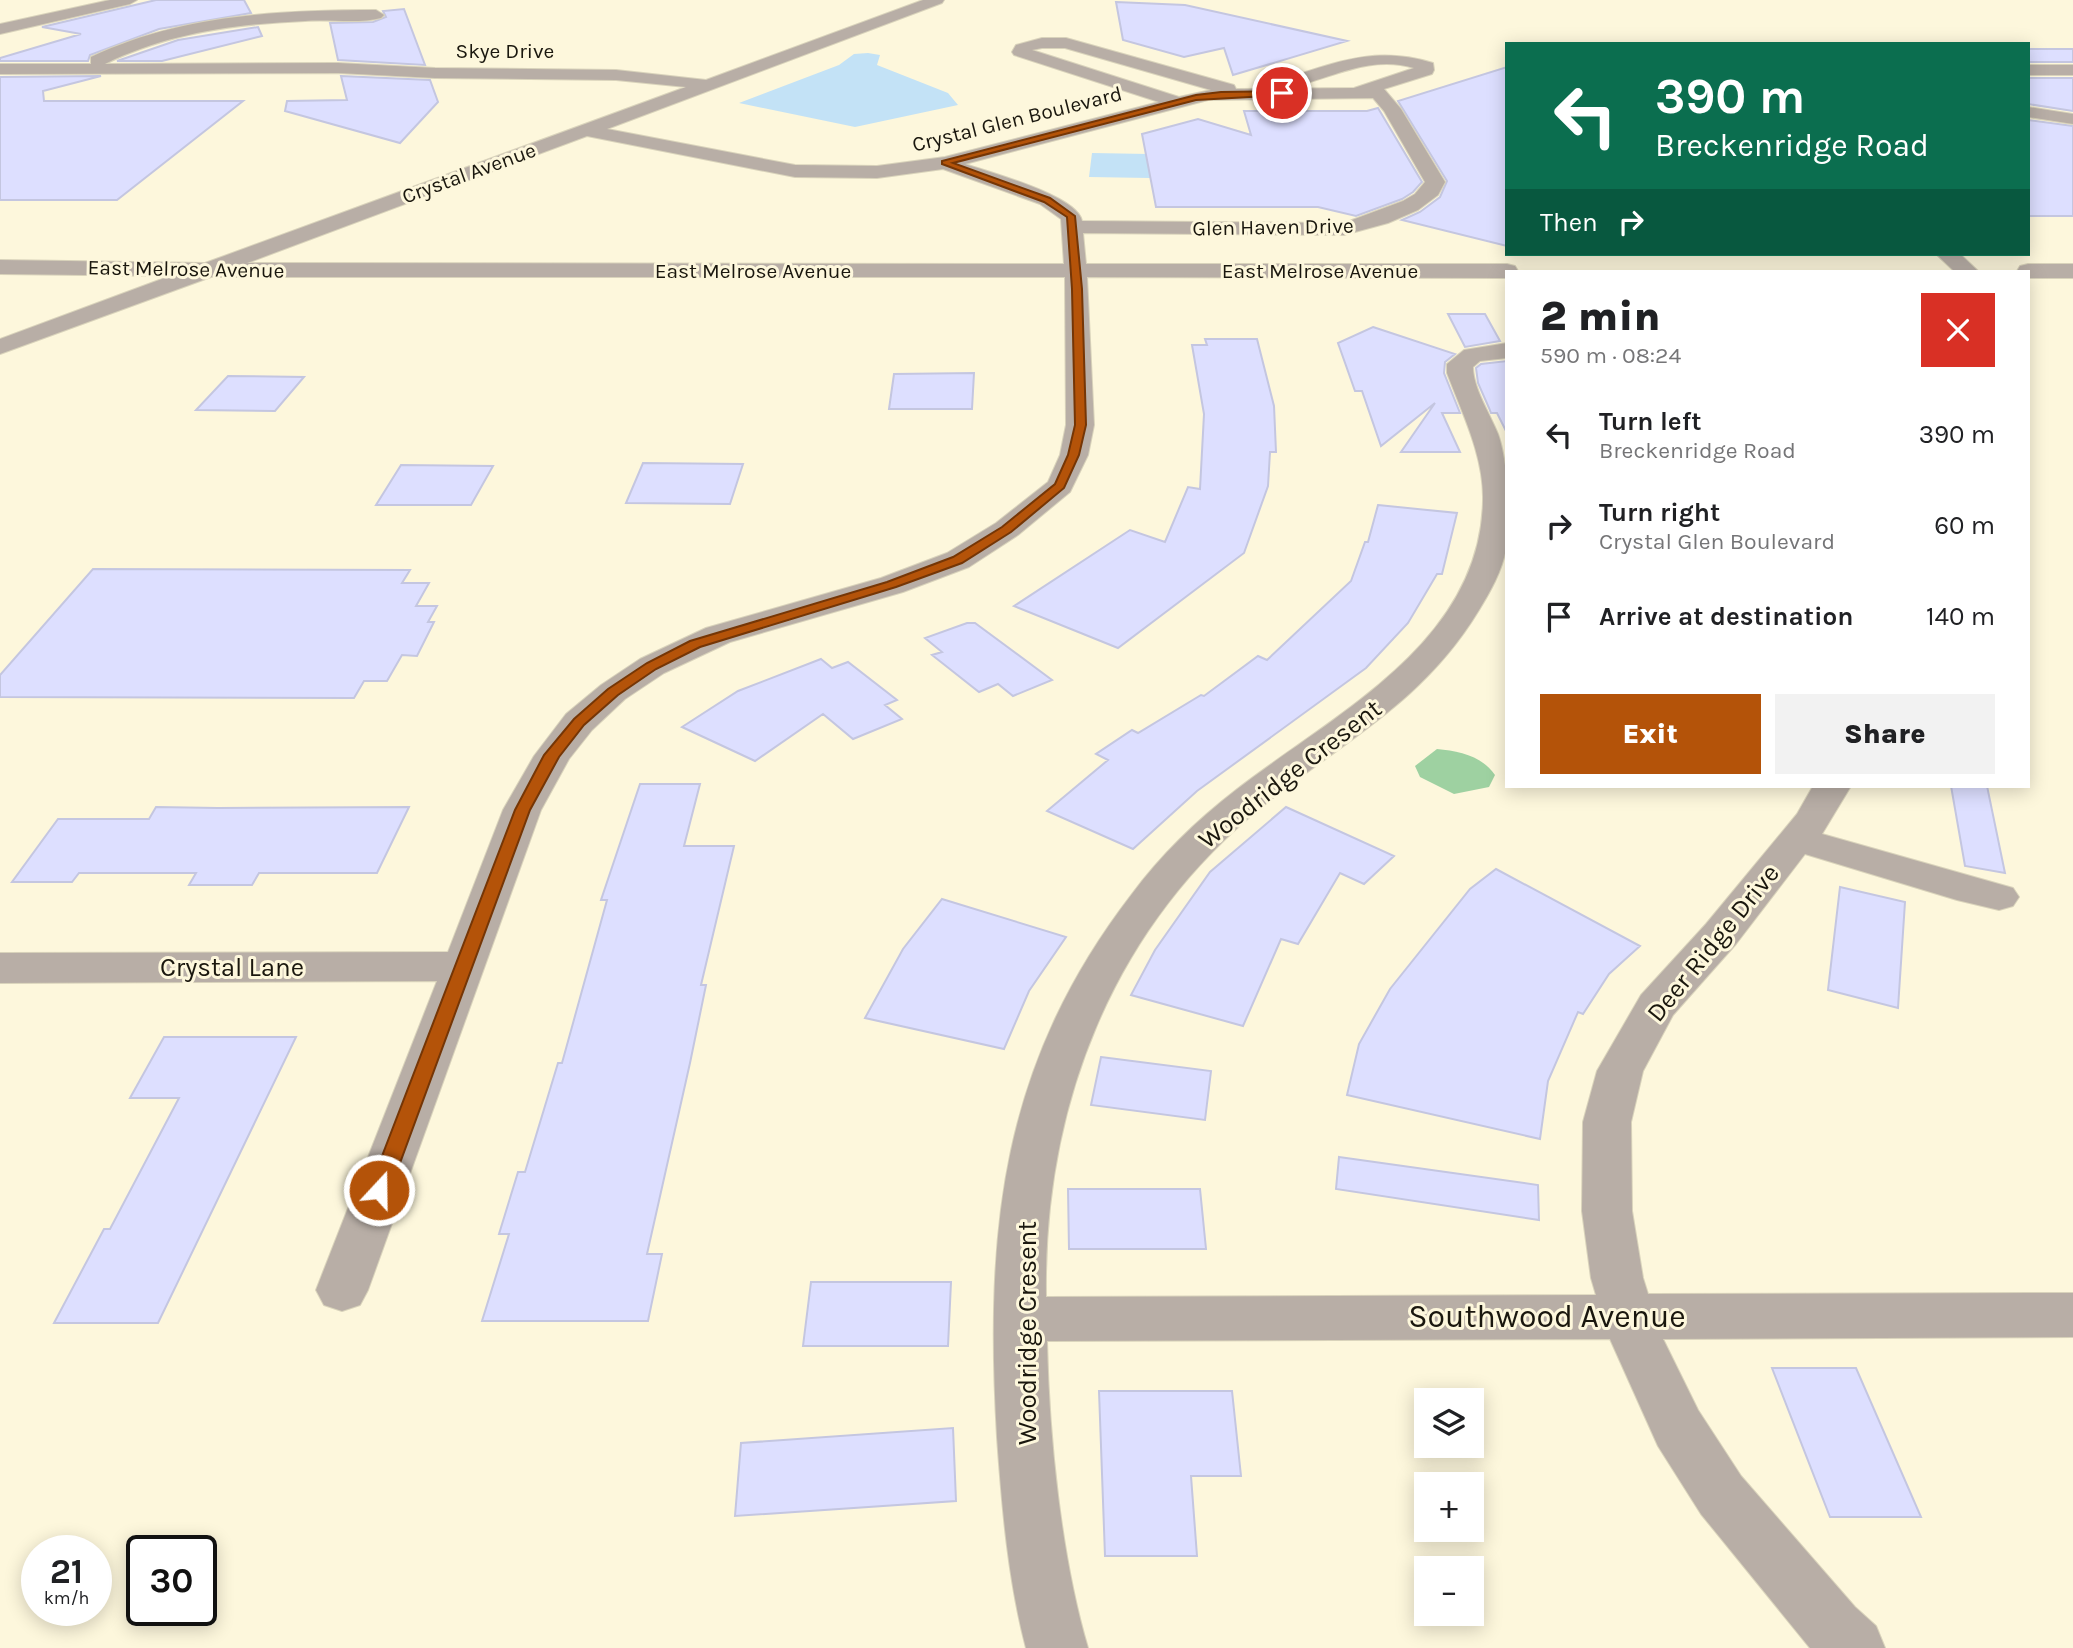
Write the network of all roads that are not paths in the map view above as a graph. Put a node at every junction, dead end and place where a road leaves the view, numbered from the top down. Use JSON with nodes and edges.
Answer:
{"nodes":[{"id":1,"x":130,"y":0,"type":"edge"},
{"id":2,"x":937,"y":0,"type":"edge"},
{"id":3,"x":0,"y":29,"type":"edge"},
{"id":4,"x":356,"y":30,"type":"dead end"},
{"id":5,"x":327,"y":54,"type":"dead end"},
{"id":6,"x":0,"y":69,"type":"edge"},
{"id":7,"x":83,"y":69,"type":"junction"},
{"id":8,"x":301,"y":69,"type":"junction"},
{"id":9,"x":2030,"y":70,"type":"edge"},
{"id":10,"x":2073,"y":70,"type":"edge"},
{"id":11,"x":497,"y":74,"type":"junction"},
{"id":12,"x":475,"y":82,"type":"junction"},
{"id":13,"x":709,"y":84,"type":"junction"},
{"id":14,"x":689,"y":92,"type":"junction"},
{"id":15,"x":1251,"y":93,"type":"junction"},
{"id":16,"x":1356,"y":93,"type":"junction"},
{"id":17,"x":1378,"y":93,"type":"joint"},
{"id":18,"x":1177,"y":102,"type":"junction"},
{"id":19,"x":2033,"y":110,"type":"edge"},
{"id":20,"x":2073,"y":119,"type":"edge"},
{"id":21,"x":585,"y":130,"type":"junction"},
{"id":22,"x":945,"y":163,"type":"junction"},
{"id":23,"x":795,"y":171,"type":"junction"},
{"id":24,"x":774,"y":186,"type":"dead end"},
{"id":25,"x":1073,"y":227,"type":"junction"},
{"id":26,"x":1949,"y":256,"type":"edge"},
{"id":27,"x":0,"y":267,"type":"edge"},
{"id":28,"x":208,"y":270,"type":"junction"},
{"id":29,"x":1966,"y":270,"type":"edge"},
{"id":30,"x":1074,"y":271,"type":"junction"},
{"id":31,"x":1505,"y":271,"type":"edge"},
{"id":32,"x":2030,"y":271,"type":"edge"},
{"id":33,"x":2073,"y":271,"type":"edge"},
{"id":34,"x":0,"y":347,"type":"edge"},
{"id":35,"x":1505,"y":350,"type":"edge"},
{"id":36,"x":1831,"y":788,"type":"edge"},
{"id":37,"x":1797,"y":839,"type":"junction"},
{"id":38,"x":1999,"y":897,"type":"dead end"},
{"id":39,"x":464,"y":966,"type":"junction"},
{"id":40,"x":0,"y":968,"type":"edge"},
{"id":41,"x":342,"y":1290,"type":"dead end"},
{"id":42,"x":2073,"y":1315,"type":"edge"},
{"id":43,"x":1629,"y":1316,"type":"junction"},
{"id":44,"x":1022,"y":1319,"type":"junction"},
{"id":45,"x":1057,"y":1648,"type":"edge"},
{"id":46,"x":1854,"y":1648,"type":"edge"}],
"edges":[{"from":1,"to":3,"type":"street"},
{"from":2,"to":13,"type":"street","name":"Crystal Avenue"},
{"from":4,"to":7,"type":"street"},
{"from":5,"to":8,"type":"street"},
{"from":6,"to":7,"type":"street","name":"Skye Drive"},
{"from":7,"to":8,"type":"street","name":"Skye Drive"},
{"from":8,"to":11,"type":"street","name":"Skye Drive"},
{"from":8,"to":12,"type":"street","name":"Skye Drive"},
{"from":9,"to":10,"type":"street"},
{"from":11,"to":12,"type":"street"},
{"from":11,"to":13,"type":"street","name":"Skye Drive"},
{"from":12,"to":14,"type":"street","name":"Skye Drive"},
{"from":13,"to":14,"type":"street","name":"Crystal Avenue"},
{"from":14,"to":21,"type":"street","name":"Crystal Avenue"},
{"from":15,"to":16,"type":"street","name":"Crystal Glen Boulevard"},
{"from":15,"to":16,"type":"street"},
{"from":15,"to":18,"type":"street","name":"Crystal Glen Boulevard"},
{"from":15,"to":18,"type":"street"},
{"from":16,"to":17,"type":"street","name":"Crystal Glen Boulevard"},
{"from":17,"to":25,"type":"street","name":"Glen Haven Drive"},
{"from":18,"to":22,"type":"street","name":"Crystal Glen Boulevard"},
{"from":19,"to":20,"type":"street"},
{"from":21,"to":23,"type":"street","name":"Crystal Glen Boulevard"},
{"from":21,"to":28,"type":"street","name":"Crystal Avenue"},
{"from":22,"to":23,"type":"street","name":"Crystal Glen Boulevard"},
{"from":22,"to":25,"type":"street"},
{"from":23,"to":24,"type":"street"},
{"from":25,"to":30,"type":"street"},
{"from":26,"to":29,"type":"street"},
{"from":27,"to":28,"type":"street","name":"East Melrose Avenue"},
{"from":28,"to":30,"type":"street","name":"East Melrose Avenue"},
{"from":28,"to":34,"type":"street","name":"Crystal Avenue"},
{"from":30,"to":31,"type":"street","name":"East Melrose Avenue"},
{"from":30,"to":39,"type":"street"},
{"from":32,"to":33,"type":"street"},
{"from":35,"to":44,"type":"street","name":"Woodridge Cresent"},
{"from":36,"to":37,"type":"street","name":"Deer Ridge Drive"},
{"from":37,"to":38,"type":"street"},
{"from":37,"to":43,"type":"street","name":"Deer Ridge Drive"},
{"from":39,"to":40,"type":"street","name":"Crystal Lane"},
{"from":39,"to":41,"type":"street"},
{"from":42,"to":43,"type":"street","name":"Southwood Avenue"},
{"from":43,"to":44,"type":"street","name":"Southwood Avenue"},
{"from":43,"to":46,"type":"street","name":"Deer Ridge Drive"},
{"from":44,"to":45,"type":"street","name":"Woodridge Cresent"}]}
